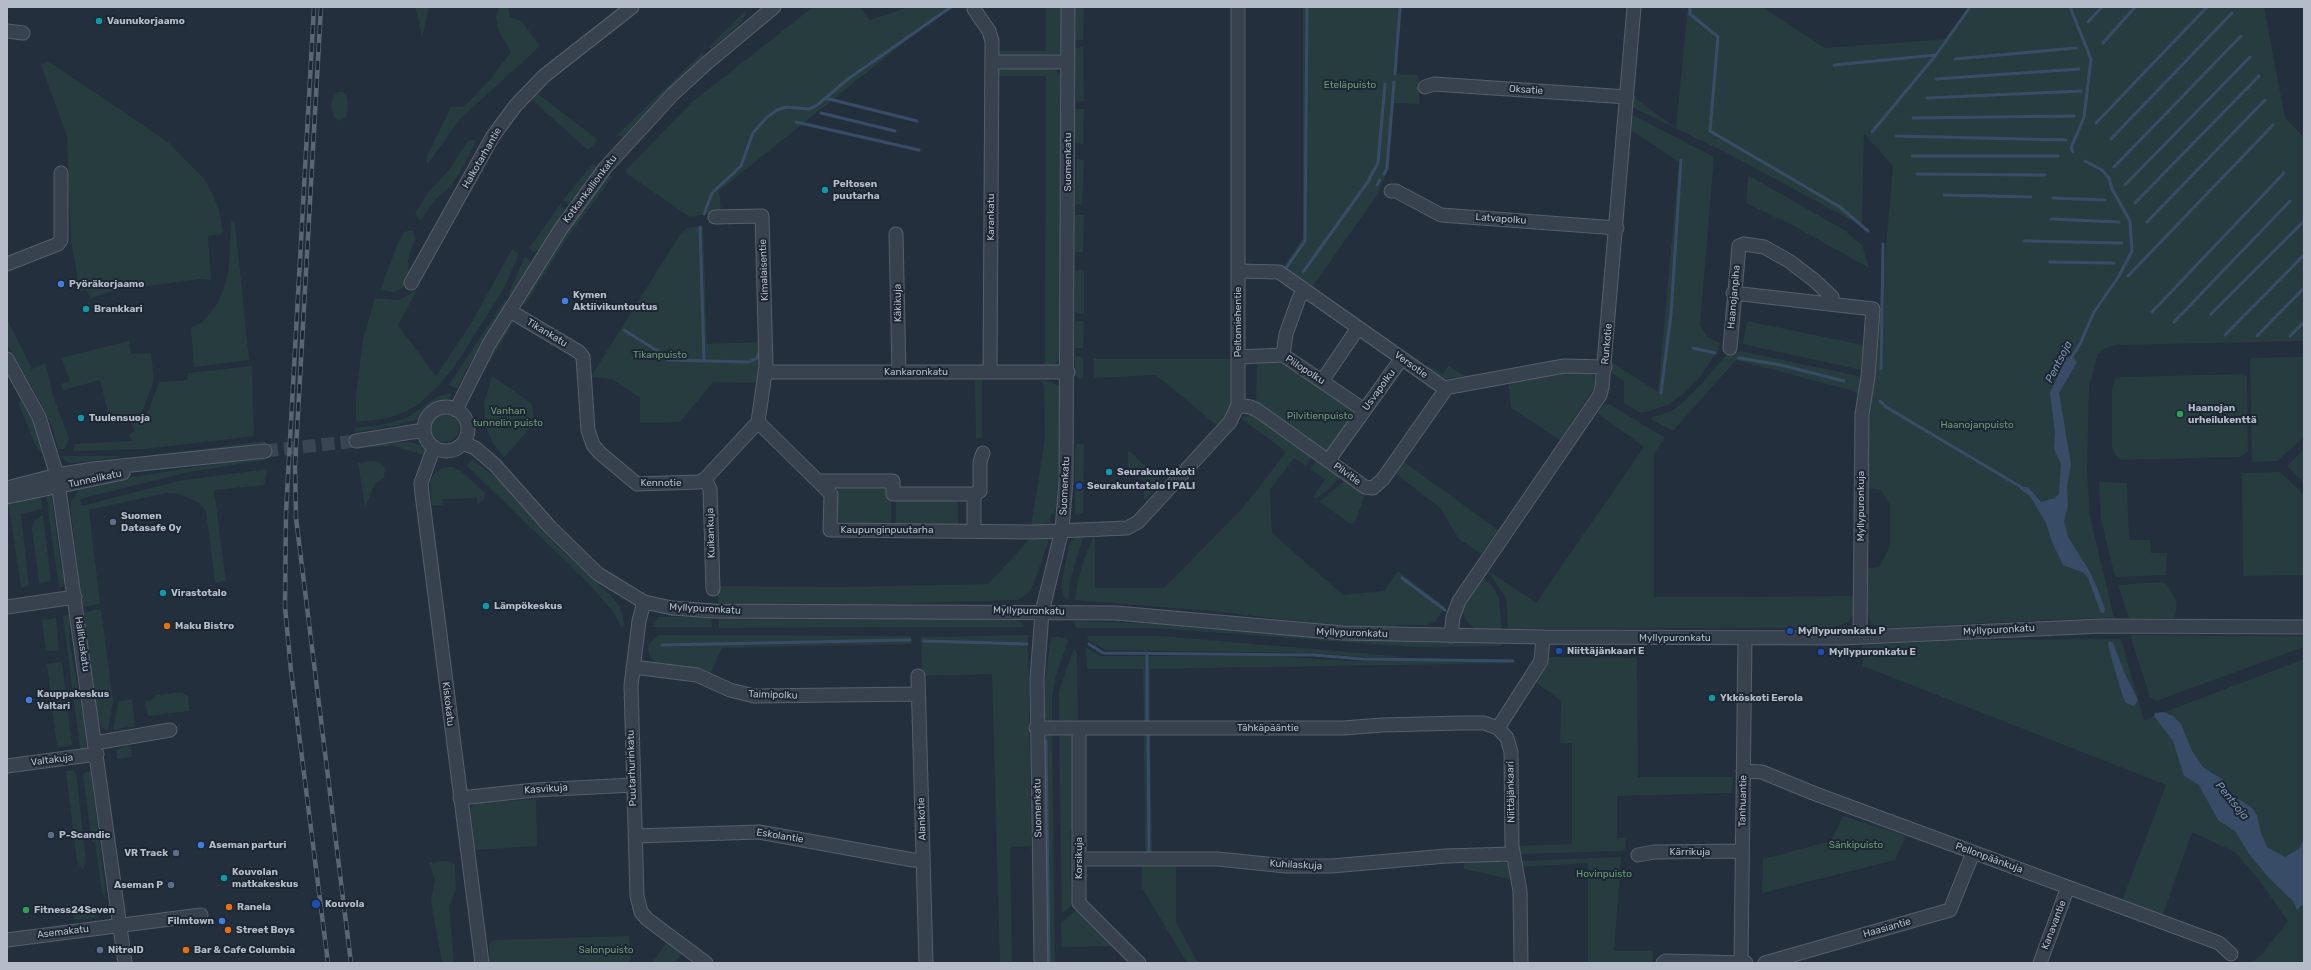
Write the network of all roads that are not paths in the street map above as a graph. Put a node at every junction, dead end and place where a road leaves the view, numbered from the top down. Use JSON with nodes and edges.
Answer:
{"nodes":[{"id":1,"x":632,"y":7,"type":"edge"},
{"id":2,"x":1068,"y":7,"type":"edge"},
{"id":3,"x":1238,"y":7,"type":"edge"},
{"id":4,"x":1634,"y":7,"type":"edge"},
{"id":5,"x":766,"y":9,"type":"edge"},
{"id":6,"x":974,"y":9,"type":"dead end"},
{"id":7,"x":7,"y":31,"type":"edge"},
{"id":8,"x":23,"y":33,"type":"dead end"},
{"id":9,"x":992,"y":62,"type":"junction"},
{"id":10,"x":1068,"y":62,"type":"junction"},
{"id":11,"x":1425,"y":87,"type":"dead end"},
{"id":12,"x":1627,"y":97,"type":"junction"},
{"id":13,"x":61,"y":173,"type":"dead end"},
{"id":14,"x":1391,"y":191,"type":"dead end"},
{"id":15,"x":715,"y":217,"type":"dead end"},
{"id":16,"x":1617,"y":228,"type":"junction"},
{"id":17,"x":896,"y":234,"type":"dead end"},
{"id":18,"x":7,"y":264,"type":"edge"},
{"id":19,"x":1238,"y":271,"type":"junction"},
{"id":20,"x":411,"y":283,"type":"dead end"},
{"id":21,"x":1305,"y":290,"type":"junction"},
{"id":22,"x":1733,"y":294,"type":"junction"},
{"id":23,"x":1831,"y":304,"type":"junction"},
{"id":24,"x":510,"y":311,"type":"junction"},
{"id":25,"x":1358,"y":328,"type":"junction"},
{"id":26,"x":1730,"y":348,"type":"dead end"},
{"id":27,"x":1283,"y":355,"type":"junction"},
{"id":28,"x":583,"y":357,"type":"joint"},
{"id":29,"x":1238,"y":357,"type":"junction"},
{"id":30,"x":1402,"y":358,"type":"junction"},
{"id":31,"x":7,"y":359,"type":"edge"},
{"id":32,"x":1605,"y":367,"type":"junction"},
{"id":33,"x":765,"y":372,"type":"junction"},
{"id":34,"x":899,"y":372,"type":"junction"},
{"id":35,"x":990,"y":372,"type":"junction"},
{"id":36,"x":1068,"y":372,"type":"junction"},
{"id":37,"x":1322,"y":382,"type":"junction"},
{"id":38,"x":1446,"y":388,"type":"junction"},
{"id":39,"x":1238,"y":405,"type":"junction"},
{"id":40,"x":456,"y":410,"type":"junction"},
{"id":41,"x":1364,"y":410,"type":"junction"},
{"id":42,"x":758,"y":422,"type":"junction"},
{"id":43,"x":424,"y":430,"type":"junction"},
{"id":44,"x":356,"y":441,"type":"tunnel mouth"},
{"id":45,"x":463,"y":442,"type":"junction"},
{"id":46,"x":434,"y":447,"type":"junction"},
{"id":47,"x":265,"y":451,"type":"tunnel mouth"},
{"id":48,"x":983,"y":453,"type":"dead end"},
{"id":49,"x":1328,"y":460,"type":"junction"},
{"id":50,"x":705,"y":479,"type":"junction"},
{"id":51,"x":58,"y":481,"type":"junction"},
{"id":52,"x":820,"y":481,"type":"junction"},
{"id":53,"x":7,"y":488,"type":"edge"},
{"id":54,"x":974,"y":494,"type":"junction"},
{"id":55,"x":7,"y":497,"type":"edge"},
{"id":56,"x":974,"y":530,"type":"junction"},
{"id":57,"x":1062,"y":530,"type":"junction"},
{"id":58,"x":713,"y":589,"type":"dead end"},
{"id":59,"x":75,"y":598,"type":"junction"},
{"id":60,"x":644,"y":602,"type":"junction"},
{"id":61,"x":7,"y":607,"type":"edge"},
{"id":62,"x":1042,"y":612,"type":"junction"},
{"id":63,"x":2304,"y":627,"type":"edge"},
{"id":64,"x":1452,"y":636,"type":"junction"},
{"id":65,"x":1543,"y":637,"type":"junction"},
{"id":66,"x":1860,"y":637,"type":"junction"},
{"id":67,"x":1745,"y":638,"type":"junction"},
{"id":68,"x":633,"y":667,"type":"junction"},
{"id":69,"x":918,"y":676,"type":"dead end"},
{"id":70,"x":918,"y":694,"type":"junction"},
{"id":71,"x":1036,"y":728,"type":"junction"},
{"id":72,"x":1079,"y":728,"type":"junction"},
{"id":73,"x":1498,"y":728,"type":"junction"},
{"id":74,"x":170,"y":730,"type":"dead end"},
{"id":75,"x":96,"y":749,"type":"junction"},
{"id":76,"x":7,"y":766,"type":"edge"},
{"id":77,"x":1743,"y":771,"type":"junction"},
{"id":78,"x":633,"y":785,"type":"junction"},
{"id":79,"x":460,"y":798,"type":"junction"},
{"id":80,"x":635,"y":836,"type":"junction"},
{"id":81,"x":1742,"y":851,"type":"junction"},
{"id":82,"x":1973,"y":852,"type":"junction"},
{"id":83,"x":1513,"y":854,"type":"junction"},
{"id":84,"x":1638,"y":855,"type":"dead end"},
{"id":85,"x":1079,"y":859,"type":"junction"},
{"id":86,"x":923,"y":860,"type":"junction"},
{"id":87,"x":2068,"y":888,"type":"junction"},
{"id":88,"x":201,"y":915,"type":"dead end"},
{"id":89,"x":119,"y":925,"type":"junction"},
{"id":90,"x":7,"y":940,"type":"edge"},
{"id":91,"x":2231,"y":954,"type":"dead end"},
{"id":92,"x":125,"y":963,"type":"edge"},
{"id":93,"x":482,"y":963,"type":"edge"},
{"id":94,"x":706,"y":963,"type":"edge"},
{"id":95,"x":926,"y":963,"type":"edge"},
{"id":96,"x":1041,"y":963,"type":"edge"},
{"id":97,"x":1139,"y":963,"type":"edge"},
{"id":98,"x":1521,"y":963,"type":"edge"},
{"id":99,"x":1663,"y":963,"type":"edge"},
{"id":100,"x":1743,"y":963,"type":"edge"},
{"id":101,"x":1765,"y":963,"type":"edge"},
{"id":102,"x":2040,"y":963,"type":"edge"}],
"edges":[{"from":1,"to":20,"type":"street","name":"Halkotarhantie"},
{"from":2,"to":10,"type":"street","name":"Suomenkatu"},
{"from":3,"to":19,"type":"street","name":"Peltomiehentie"},
{"from":4,"to":12,"type":"street","name":"Runkotie"},
{"from":5,"to":24,"type":"street","name":"Kotkankallionkatu"},
{"from":6,"to":9,"type":"street","name":"Karankatu"},
{"from":7,"to":8,"type":"street"},
{"from":9,"to":10,"type":"street"},
{"from":9,"to":35,"type":"street","name":"Karankatu"},
{"from":10,"to":36,"type":"street","name":"Suomenkatu"},
{"from":11,"to":12,"type":"street","name":"Oksatie"},
{"from":12,"to":16,"type":"street","name":"Runkotie"},
{"from":13,"to":18,"type":"street"},
{"from":14,"to":16,"type":"street","name":"Latvapolku"},
{"from":15,"to":33,"type":"street","name":"Kimalaisentie"},
{"from":16,"to":32,"type":"street","name":"Runkotie"},
{"from":17,"to":34,"type":"street","name":"Käkikuja"},
{"from":19,"to":21,"type":"street","name":"Versotie"},
{"from":19,"to":29,"type":"street","name":"Peltomiehentie"},
{"from":21,"to":25,"type":"street","name":"Versotie"},
{"from":21,"to":27,"type":"street"},
{"from":22,"to":23,"type":"street"},
{"from":22,"to":23,"type":"street","name":"Haanojanpiha"},
{"from":22,"to":26,"type":"street","name":"Haanojanpiha"},
{"from":23,"to":66,"type":"street","name":"Myllypuronkuja"},
{"from":24,"to":28,"type":"street","name":"Tikankatu"},
{"from":24,"to":40,"type":"street","name":"Kotkankallionkatu"},
{"from":25,"to":30,"type":"street","name":"Versotie"},
{"from":25,"to":37,"type":"street"},
{"from":27,"to":29,"type":"street","name":"Piilopolku"},
{"from":27,"to":37,"type":"street","name":"Piilopolku"},
{"from":28,"to":50,"type":"street","name":"Kennotie"},
{"from":29,"to":39,"type":"street","name":"Peltomiehentie"},
{"from":30,"to":38,"type":"street","name":"Versotie"},
{"from":30,"to":41,"type":"street","name":"Usvapolku"},
{"from":31,"to":51,"type":"street","name":"Hallituskatu"},
{"from":32,"to":38,"type":"street"},
{"from":32,"to":64,"type":"street","name":"Runkotie"},
{"from":33,"to":34,"type":"street","name":"Kankaronkatu"},
{"from":33,"to":42,"type":"street"},
{"from":34,"to":35,"type":"street","name":"Kankaronkatu"},
{"from":35,"to":36,"type":"street","name":"Kankaronkatu"},
{"from":36,"to":57,"type":"street","name":"Suomenkatu"},
{"from":37,"to":41,"type":"street","name":"Piilopolku"},
{"from":38,"to":49,"type":"street","name":"Pilvitie"},
{"from":39,"to":49,"type":"street","name":"Pilvitie"},
{"from":39,"to":57,"type":"street","name":"Peltomiehentie"},
{"from":40,"to":43,"type":"street"},
{"from":40,"to":45,"type":"street"},
{"from":41,"to":49,"type":"street","name":"Usvapolku"},
{"from":42,"to":50,"type":"street"},
{"from":42,"to":52,"type":"street","name":"Kaupunginpuutarha"},
{"from":43,"to":44,"type":"street"},
{"from":43,"to":46,"type":"street"},
{"from":45,"to":46,"type":"street"},
{"from":45,"to":60,"type":"street","name":"Myllypuronkatu"},
{"from":46,"to":79,"type":"street","name":"Kiskokatu"},
{"from":47,"to":51,"type":"street","name":"Tunnelikatu"},
{"from":48,"to":54,"type":"street"},
{"from":50,"to":58,"type":"street","name":"Kuikankuja"},
{"from":51,"to":53,"type":"street","name":"Tunnelikatu"},
{"from":51,"to":55,"type":"street","name":"Tunnelikatu"},
{"from":51,"to":59,"type":"street","name":"Hallituskatu"},
{"from":52,"to":54,"type":"street"},
{"from":52,"to":56,"type":"street","name":"Kaupunginpuutarha"},
{"from":54,"to":56,"type":"street"},
{"from":56,"to":57,"type":"street","name":"Kaupunginpuutarha"},
{"from":57,"to":62,"type":"street","name":"Suomenkatu"},
{"from":59,"to":61,"type":"street"},
{"from":59,"to":75,"type":"street","name":"Hallituskatu"},
{"from":60,"to":62,"type":"street","name":"Myllypuronkatu"},
{"from":60,"to":68,"type":"street","name":"Puutarhurinkatu"},
{"from":62,"to":64,"type":"street","name":"Myllypuronkatu"},
{"from":62,"to":71,"type":"street","name":"Suomenkatu"},
{"from":63,"to":66,"type":"street","name":"Myllypuronkatu"},
{"from":64,"to":65,"type":"street","name":"Myllypuronkatu"},
{"from":65,"to":67,"type":"street","name":"Myllypuronkatu"},
{"from":65,"to":73,"type":"street"},
{"from":66,"to":67,"type":"street","name":"Myllypuronkatu"},
{"from":67,"to":77,"type":"street","name":"Tanhuantie"},
{"from":68,"to":70,"type":"street","name":"Taimipolku"},
{"from":68,"to":78,"type":"street","name":"Puutarhurinkatu"},
{"from":69,"to":70,"type":"street","name":"Alankotie"},
{"from":70,"to":86,"type":"street","name":"Alankotie"},
{"from":71,"to":72,"type":"street","name":"Tähkäpääntie"},
{"from":71,"to":96,"type":"street","name":"Suomenkatu"},
{"from":72,"to":73,"type":"street","name":"Tähkäpääntie"},
{"from":72,"to":85,"type":"street","name":"Korsikuja"},
{"from":73,"to":83,"type":"street","name":"Niittäjänkaari"},
{"from":74,"to":75,"type":"street","name":"Valtakuja"},
{"from":75,"to":76,"type":"street","name":"Valtakuja"},
{"from":75,"to":89,"type":"street","name":"Hallituskatu"},
{"from":77,"to":81,"type":"street","name":"Tanhuantie"},
{"from":77,"to":82,"type":"street","name":"Pellonpäänkuja"},
{"from":78,"to":79,"type":"street","name":"Kasvikuja"},
{"from":78,"to":80,"type":"street","name":"Puutarhurinkatu"},
{"from":79,"to":93,"type":"street","name":"Kiskokatu"},
{"from":80,"to":86,"type":"street","name":"Eskolantie"},
{"from":80,"to":94,"type":"street","name":"Puutarhurinkatu"},
{"from":81,"to":84,"type":"street","name":"Kärrikuja"},
{"from":81,"to":100,"type":"street","name":"Tanhuantie"},
{"from":82,"to":87,"type":"street","name":"Pellonpäänkuja"},
{"from":82,"to":101,"type":"street","name":"Haasiantie"},
{"from":83,"to":85,"type":"street","name":"Kuhilaskuja"},
{"from":83,"to":98,"type":"street","name":"Niittäjänkaari"},
{"from":85,"to":97,"type":"street","name":"Korsikuja"},
{"from":86,"to":95,"type":"street","name":"Alankotie"},
{"from":87,"to":91,"type":"street","name":"Pellonpäänkuja"},
{"from":87,"to":102,"type":"street","name":"Kanavantie"},
{"from":88,"to":89,"type":"street","name":"Asemakatu"},
{"from":89,"to":90,"type":"street","name":"Asemakatu"},
{"from":89,"to":92,"type":"street","name":"Hallituskatu"},
{"from":99,"to":100,"type":"street"}]}
